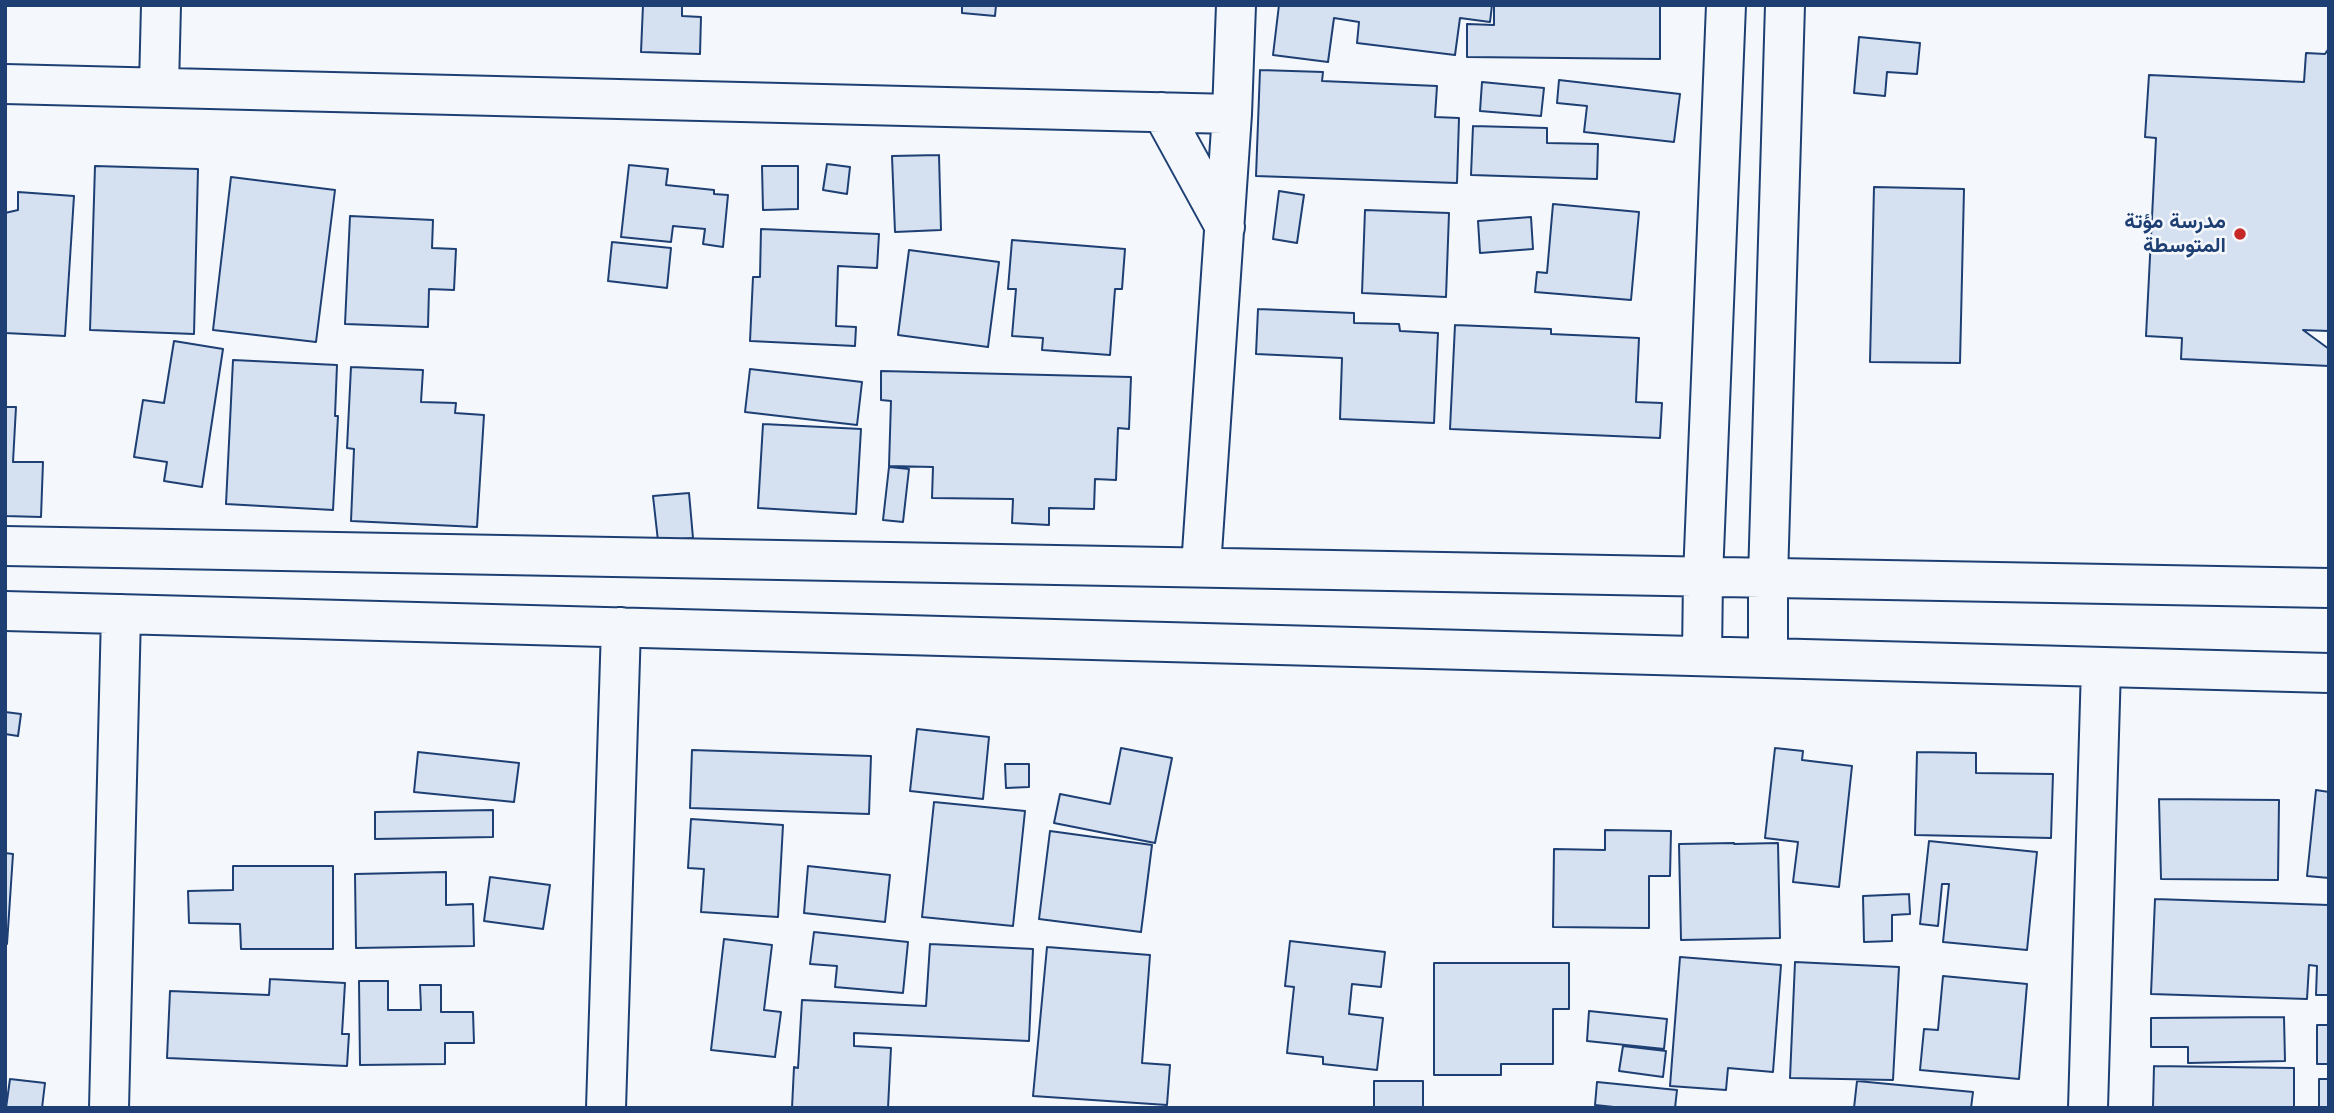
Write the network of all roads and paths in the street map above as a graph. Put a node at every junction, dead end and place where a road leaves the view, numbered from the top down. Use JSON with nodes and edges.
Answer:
{"nodes":[{"id":1,"x":161,"y":5,"type":"edge"},
{"id":2,"x":1236,"y":5,"type":"edge"},
{"id":3,"x":1726,"y":5,"type":"edge"},
{"id":4,"x":1785,"y":5,"type":"edge"},
{"id":5,"x":5,"y":84,"type":"edge"},
{"id":6,"x":159,"y":86,"type":"junction"},
{"id":7,"x":1162,"y":112,"type":"junction"},
{"id":8,"x":1232,"y":114,"type":"junction"},
{"id":9,"x":1225,"y":227,"type":"junction"},
{"id":10,"x":5,"y":545,"type":"edge"},
{"id":11,"x":1201,"y":566,"type":"junction"},
{"id":12,"x":1703,"y":577,"type":"junction"},
{"id":13,"x":1768,"y":578,"type":"junction"},
{"id":14,"x":2329,"y":588,"type":"edge"},
{"id":15,"x":5,"y":611,"type":"edge"},
{"id":16,"x":121,"y":614,"type":"junction"},
{"id":17,"x":621,"y":627,"type":"junction"},
{"id":18,"x":1702,"y":656,"type":"junction"},
{"id":19,"x":1768,"y":658,"type":"junction"},
{"id":20,"x":2101,"y":667,"type":"junction"},
{"id":21,"x":2329,"y":673,"type":"edge"},
{"id":22,"x":109,"y":1108,"type":"edge"},
{"id":23,"x":606,"y":1108,"type":"edge"},
{"id":24,"x":2088,"y":1108,"type":"edge"}],
"edges":[{"from":1,"to":6,"type":"street"},
{"from":2,"to":8,"type":"street"},
{"from":3,"to":12,"type":"street"},
{"from":4,"to":13,"type":"street"},
{"from":5,"to":6,"type":"street"},
{"from":6,"to":7,"type":"street"},
{"from":7,"to":8,"type":"street"},
{"from":7,"to":9,"type":"street"},
{"from":8,"to":9,"type":"street"},
{"from":9,"to":11,"type":"street"},
{"from":10,"to":11,"type":"street"},
{"from":11,"to":12,"type":"street"},
{"from":12,"to":13,"type":"street"},
{"from":12,"to":18,"type":"street"},
{"from":13,"to":14,"type":"street"},
{"from":13,"to":19,"type":"street"},
{"from":15,"to":16,"type":"street"},
{"from":16,"to":17,"type":"street"},
{"from":16,"to":22,"type":"street"},
{"from":17,"to":18,"type":"street"},
{"from":17,"to":23,"type":"street"},
{"from":18,"to":19,"type":"street"},
{"from":19,"to":20,"type":"street"},
{"from":20,"to":21,"type":"street"},
{"from":20,"to":24,"type":"street"}]}
